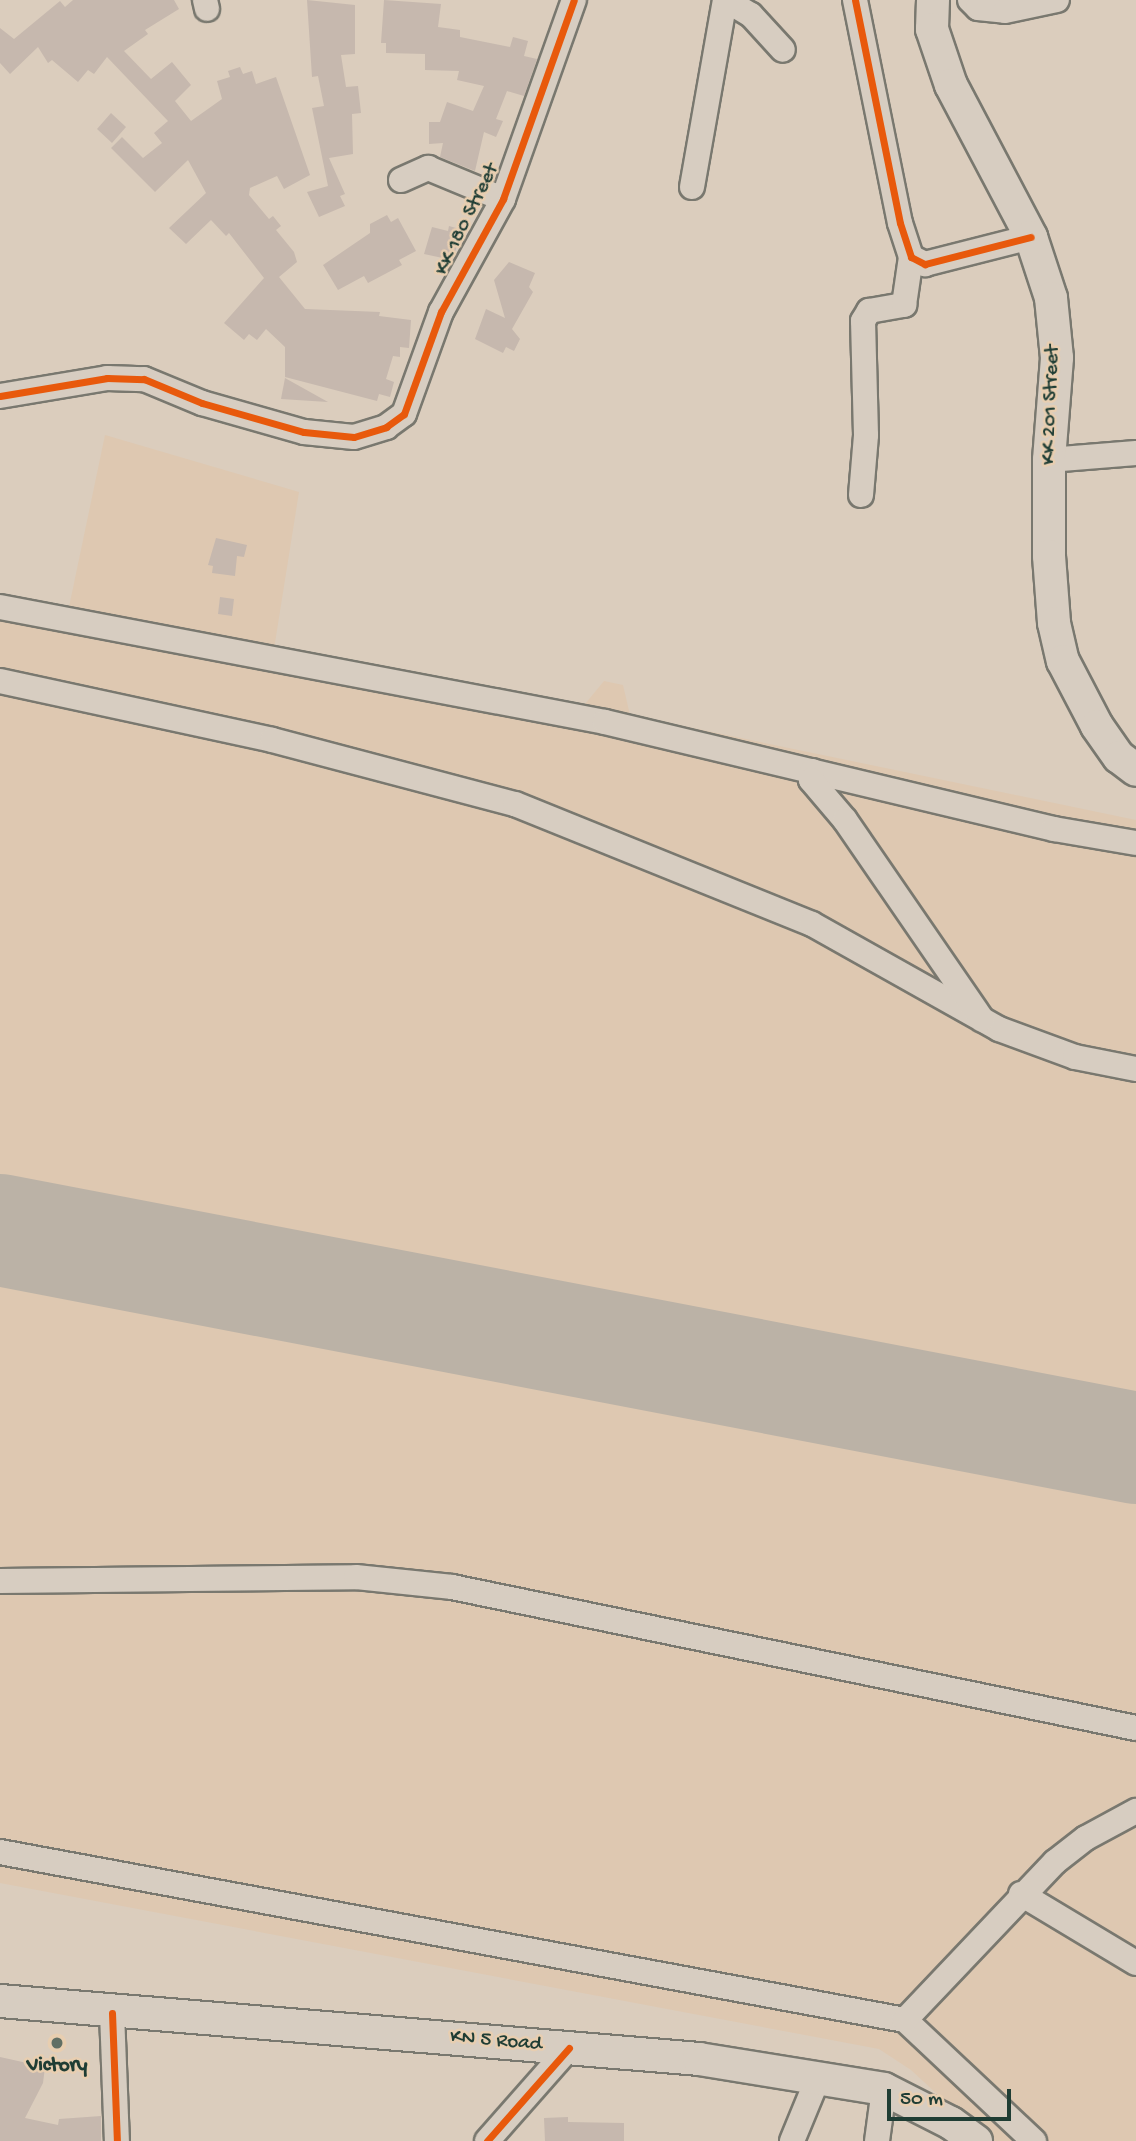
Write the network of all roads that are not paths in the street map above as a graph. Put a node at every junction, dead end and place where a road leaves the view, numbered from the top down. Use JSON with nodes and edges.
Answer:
{"nodes":[{"id":1,"x":573,"y":0,"type":"edge"},
{"id":2,"x":726,"y":0,"type":"edge"},
{"id":3,"x":855,"y":0,"type":"edge"},
{"id":4,"x":933,"y":0,"type":"edge"},
{"id":5,"x":970,"y":0,"type":"edge"},
{"id":6,"x":1058,"y":0,"type":"edge"},
{"id":7,"x":783,"y":51,"type":"dead end"},
{"id":8,"x":401,"y":180,"type":"dead end"},
{"id":9,"x":692,"y":187,"type":"dead end"},
{"id":10,"x":503,"y":199,"type":"junction"},
{"id":11,"x":1031,"y":237,"type":"junction"},
{"id":12,"x":911,"y":257,"type":"junction"},
{"id":13,"x":0,"y":396,"type":"edge"},
{"id":14,"x":1136,"y":453,"type":"edge"},
{"id":15,"x":1049,"y":460,"type":"junction"},
{"id":16,"x":861,"y":495,"type":"dead end"},
{"id":17,"x":0,"y":607,"type":"edge"},
{"id":18,"x":0,"y":681,"type":"edge"},
{"id":19,"x":1136,"y":770,"type":"edge"},
{"id":20,"x":812,"y":771,"type":"junction"},
{"id":21,"x":1136,"y":844,"type":"edge"},
{"id":22,"x":984,"y":1022,"type":"junction"},
{"id":23,"x":1136,"y":1069,"type":"edge"},
{"id":24,"x":0,"y":1580,"type":"edge"},
{"id":25,"x":1136,"y":1728,"type":"edge"},
{"id":26,"x":1136,"y":1811,"type":"edge"},
{"id":27,"x":0,"y":1852,"type":"edge"},
{"id":28,"x":1021,"y":1894,"type":"junction"},
{"id":29,"x":1136,"y":1963,"type":"edge"},
{"id":30,"x":0,"y":2001,"type":"edge"},
{"id":31,"x":112,"y":2013,"type":"junction"},
{"id":32,"x":905,"y":2020,"type":"junction"},
{"id":33,"x":569,"y":2048,"type":"junction"},
{"id":34,"x":818,"y":2078,"type":"junction"},
{"id":35,"x":884,"y":2089,"type":"junction"},
{"id":36,"x":117,"y":2141,"type":"edge"},
{"id":37,"x":488,"y":2141,"type":"edge"},
{"id":38,"x":792,"y":2141,"type":"edge"},
{"id":39,"x":877,"y":2141,"type":"edge"},
{"id":40,"x":976,"y":2141,"type":"edge"},
{"id":41,"x":1034,"y":2141,"type":"edge"}],
"edges":[{"from":1,"to":10,"type":"street","name":"KK 180 Street"},
{"from":2,"to":7,"type":"street"},
{"from":2,"to":9,"type":"street"},
{"from":3,"to":12,"type":"street"},
{"from":4,"to":11,"type":"main road","name":"KK 201 Street"},
{"from":5,"to":6,"type":"street"},
{"from":8,"to":10,"type":"street"},
{"from":10,"to":13,"type":"street","name":"KK 180 Street"},
{"from":11,"to":12,"type":"street"},
{"from":11,"to":15,"type":"main road","name":"KK 201 Street"},
{"from":12,"to":16,"type":"street"},
{"from":14,"to":15,"type":"street"},
{"from":15,"to":19,"type":"main road","name":"KK 201 Street"},
{"from":17,"to":20,"type":"street"},
{"from":18,"to":22,"type":"street"},
{"from":20,"to":21,"type":"street"},
{"from":20,"to":22,"type":"street"},
{"from":22,"to":23,"type":"street"},
{"from":24,"to":25,"type":"street"},
{"from":26,"to":28,"type":"street"},
{"from":27,"to":32,"type":"street"},
{"from":28,"to":29,"type":"street"},
{"from":28,"to":32,"type":"street"},
{"from":30,"to":31,"type":"main road","name":"KN 5 Road"},
{"from":31,"to":33,"type":"main road","name":"KN 5 Road"},
{"from":31,"to":36,"type":"street"},
{"from":32,"to":41,"type":"street"},
{"from":33,"to":34,"type":"main road","name":"KN 5 Road"},
{"from":33,"to":37,"type":"street"},
{"from":34,"to":35,"type":"main road","name":"KN 5 Road"},
{"from":34,"to":38,"type":"street"},
{"from":35,"to":39,"type":"street"},
{"from":35,"to":40,"type":"main road","name":"KN 5 Road"}]}
